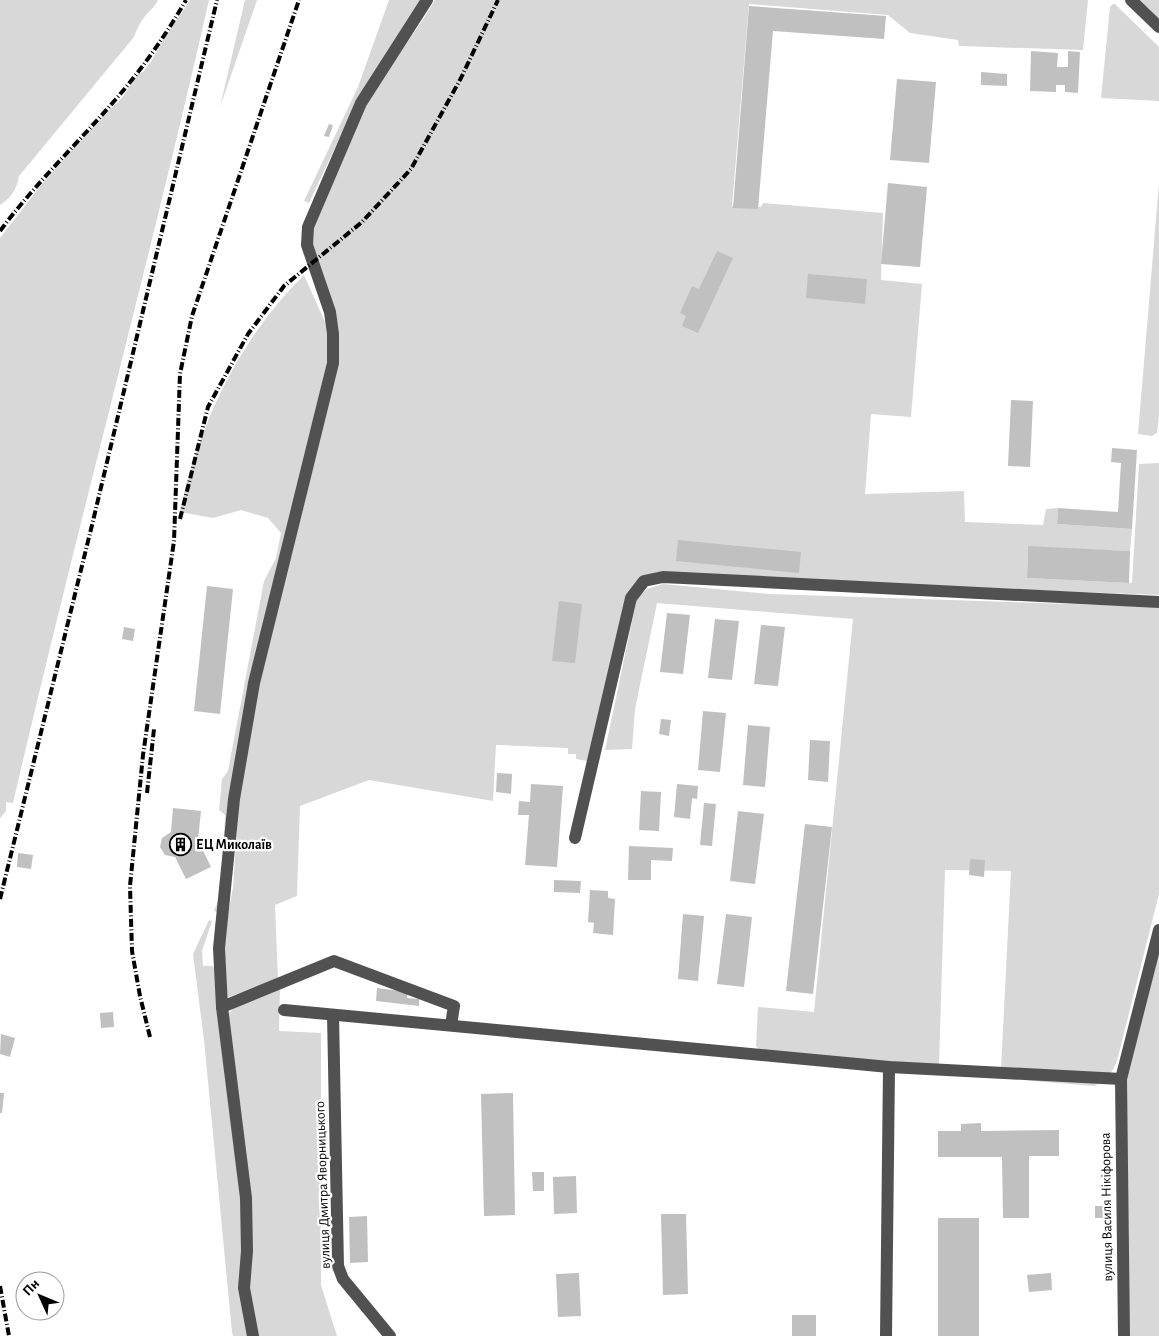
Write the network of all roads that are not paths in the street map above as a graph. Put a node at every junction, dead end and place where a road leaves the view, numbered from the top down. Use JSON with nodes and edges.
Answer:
{"nodes":[{"id":1,"x":426,"y":0,"type":"edge"},
{"id":2,"x":1131,"y":0,"type":"edge"},
{"id":3,"x":1159,"y":28,"type":"edge"},
{"id":4,"x":1159,"y":602,"type":"edge"},
{"id":5,"x":575,"y":838,"type":"dead end"},
{"id":6,"x":1159,"y":930,"type":"edge"},
{"id":7,"x":222,"y":1007,"type":"junction"},
{"id":8,"x":284,"y":1010,"type":"dead end"},
{"id":9,"x":333,"y":1015,"type":"junction"},
{"id":10,"x":451,"y":1025,"type":"junction"},
{"id":11,"x":888,"y":1066,"type":"junction"},
{"id":12,"x":1121,"y":1079,"type":"junction"},
{"id":13,"x":253,"y":1336,"type":"edge"},
{"id":14,"x":390,"y":1336,"type":"edge"},
{"id":15,"x":886,"y":1336,"type":"edge"},
{"id":16,"x":1124,"y":1336,"type":"edge"}],
"edges":[{"from":1,"to":7,"type":"street"},
{"from":2,"to":3,"type":"street"},
{"from":4,"to":5,"type":"street"},
{"from":6,"to":12,"type":"street","name":"вулиця Василя Нікіфорова"},
{"from":7,"to":10,"type":"street"},
{"from":7,"to":13,"type":"street"},
{"from":8,"to":9,"type":"street"},
{"from":9,"to":10,"type":"street"},
{"from":9,"to":14,"type":"street","name":"вулиця Дмитра Яворницького"},
{"from":10,"to":11,"type":"street"},
{"from":11,"to":12,"type":"street"},
{"from":11,"to":15,"type":"street"},
{"from":12,"to":16,"type":"street","name":"вулиця Василя Нікіфорова"}]}
